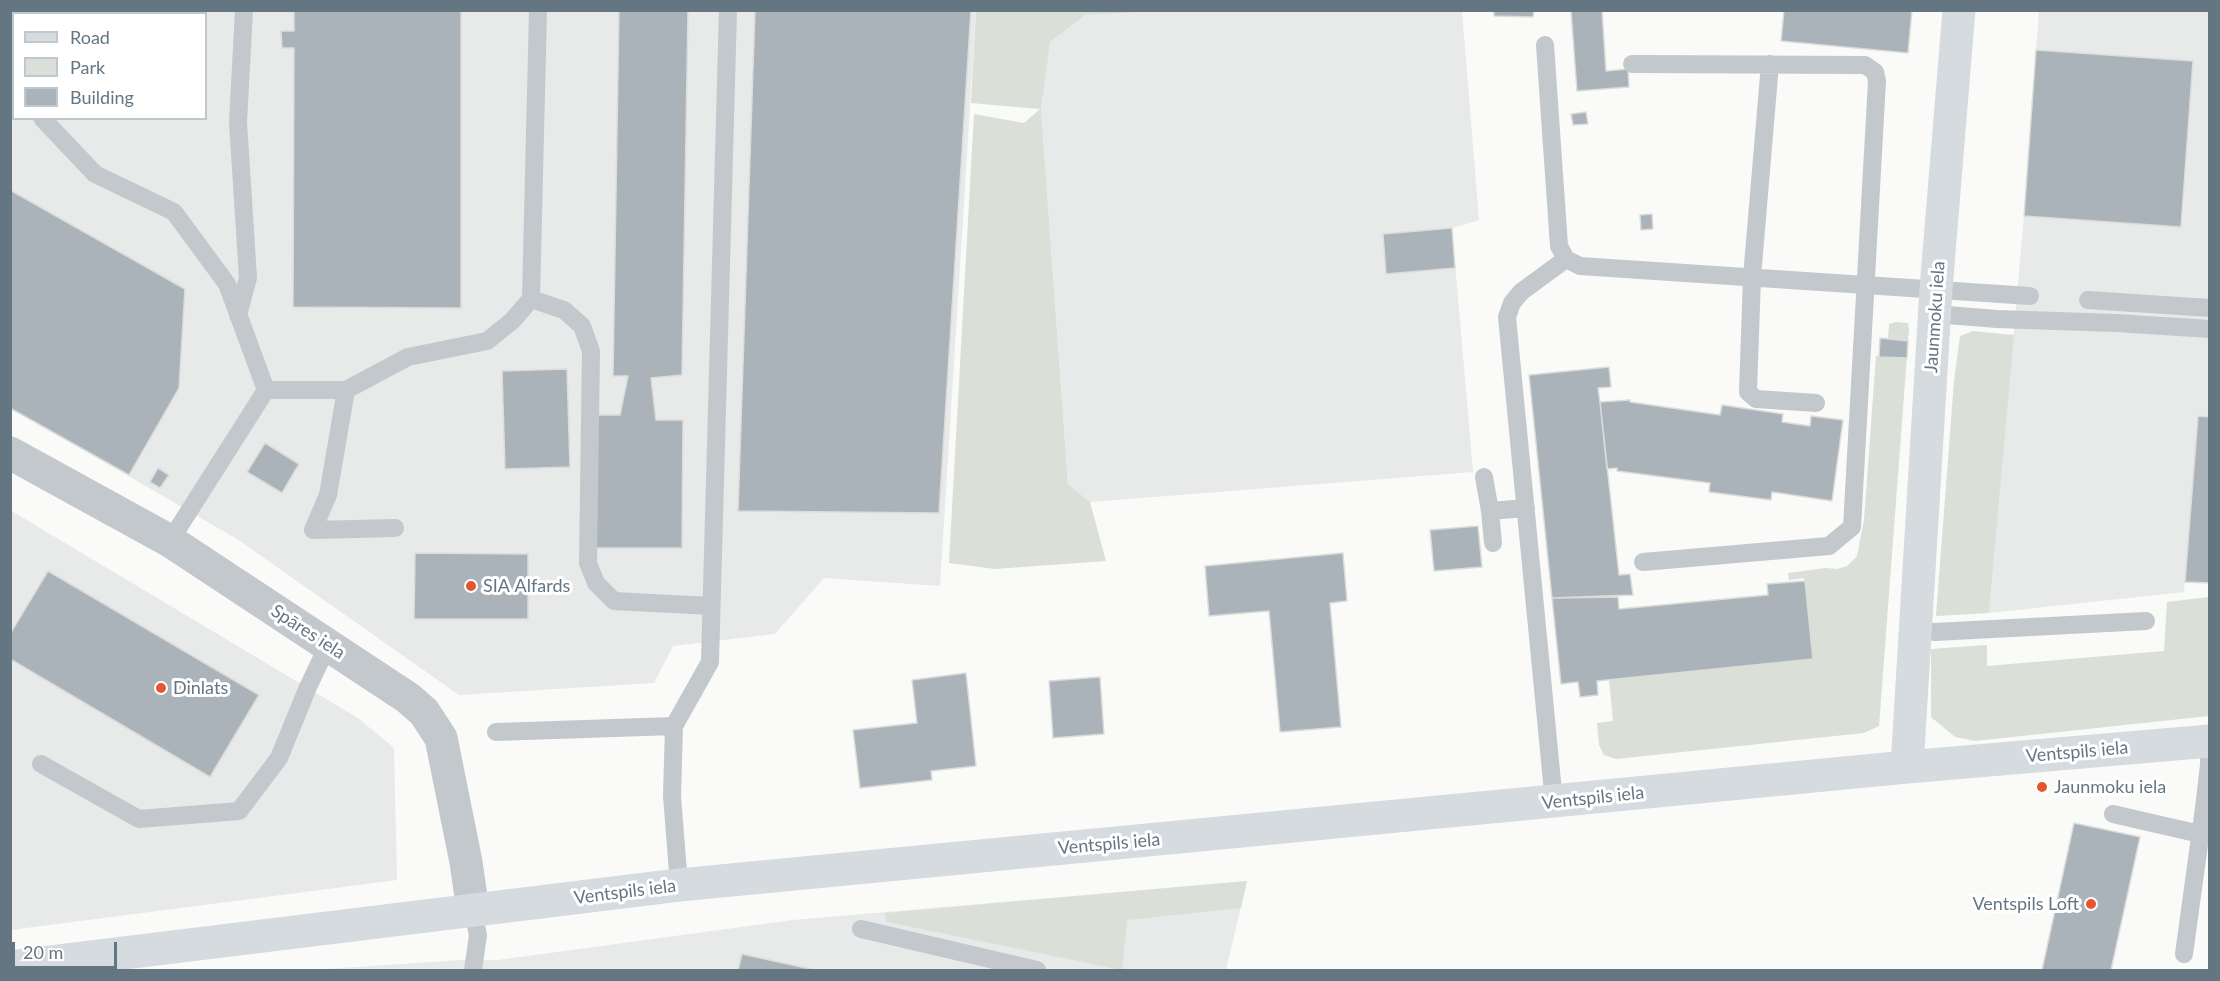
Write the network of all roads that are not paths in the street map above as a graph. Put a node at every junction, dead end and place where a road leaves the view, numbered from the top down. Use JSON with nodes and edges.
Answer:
{"nodes":[{"id":1,"x":244,"y":10,"type":"edge"},
{"id":2,"x":538,"y":10,"type":"edge"},
{"id":3,"x":728,"y":10,"type":"edge"},
{"id":4,"x":1959,"y":10,"type":"edge"},
{"id":5,"x":1545,"y":45,"type":"dead end"},
{"id":6,"x":1632,"y":63,"type":"dead end"},
{"id":7,"x":1770,"y":64,"type":"junction"},
{"id":8,"x":44,"y":120,"type":"edge"},
{"id":9,"x":1566,"y":259,"type":"junction"},
{"id":10,"x":1752,"y":277,"type":"junction"},
{"id":11,"x":1867,"y":284,"type":"junction"},
{"id":12,"x":2030,"y":296,"type":"dead end"},
{"id":13,"x":531,"y":299,"type":"junction"},
{"id":14,"x":2088,"y":300,"type":"dead end"},
{"id":15,"x":1935,"y":302,"type":"junction"},
{"id":16,"x":2210,"y":308,"type":"edge"},
{"id":17,"x":238,"y":315,"type":"junction"},
{"id":18,"x":2210,"y":329,"type":"edge"},
{"id":19,"x":266,"y":390,"type":"junction"},
{"id":20,"x":346,"y":390,"type":"junction"},
{"id":21,"x":1816,"y":403,"type":"dead end"},
{"id":22,"x":10,"y":453,"type":"edge"},
{"id":23,"x":1484,"y":477,"type":"dead end"},
{"id":24,"x":1526,"y":508,"type":"junction"},
{"id":25,"x":1490,"y":511,"type":"junction"},
{"id":26,"x":395,"y":528,"type":"dead end"},
{"id":27,"x":170,"y":541,"type":"junction"},
{"id":28,"x":1493,"y":543,"type":"dead end"},
{"id":29,"x":1643,"y":562,"type":"dead end"},
{"id":30,"x":711,"y":606,"type":"junction"},
{"id":31,"x":2146,"y":621,"type":"dead end"},
{"id":32,"x":1915,"y":630,"type":"junction"},
{"id":33,"x":328,"y":645,"type":"junction"},
{"id":34,"x":674,"y":726,"type":"junction"},
{"id":35,"x":496,"y":732,"type":"dead end"},
{"id":36,"x":2209,"y":741,"type":"edge"},
{"id":37,"x":40,"y":764,"type":"dead end"},
{"id":38,"x":1907,"y":767,"type":"junction"},
{"id":39,"x":1554,"y":802,"type":"junction"},
{"id":40,"x":2207,"y":809,"type":"edge"},
{"id":41,"x":2113,"y":814,"type":"dead end"},
{"id":42,"x":2200,"y":834,"type":"junction"},
{"id":43,"x":679,"y":885,"type":"junction"},
{"id":44,"x":473,"y":911,"type":"junction"},
{"id":45,"x":861,"y":929,"type":"dead end"},
{"id":46,"x":2184,"y":954,"type":"dead end"},
{"id":47,"x":10,"y":967,"type":"edge"},
{"id":48,"x":473,"y":970,"type":"edge"},
{"id":49,"x":1037,"y":970,"type":"edge"}],
"edges":[{"from":1,"to":17,"type":"lane"},
{"from":2,"to":13,"type":"lane"},
{"from":3,"to":30,"type":"lane"},
{"from":4,"to":15,"type":"street","name":"Jaunmoku iela"},
{"from":5,"to":9,"type":"lane"},
{"from":6,"to":7,"type":"lane"},
{"from":7,"to":10,"type":"lane"},
{"from":7,"to":11,"type":"lane"},
{"from":8,"to":17,"type":"lane"},
{"from":9,"to":10,"type":"lane"},
{"from":9,"to":24,"type":"lane"},
{"from":10,"to":11,"type":"lane"},
{"from":10,"to":21,"type":"lane"},
{"from":11,"to":15,"type":"lane"},
{"from":11,"to":29,"type":"lane"},
{"from":12,"to":15,"type":"lane"},
{"from":13,"to":20,"type":"lane"},
{"from":13,"to":30,"type":"lane"},
{"from":14,"to":16,"type":"lane"},
{"from":15,"to":18,"type":"lane"},
{"from":15,"to":32,"type":"street","name":"Jaunmoku iela"},
{"from":17,"to":19,"type":"lane"},
{"from":19,"to":20,"type":"lane"},
{"from":19,"to":27,"type":"lane"},
{"from":20,"to":26,"type":"lane"},
{"from":22,"to":27,"type":"street","name":"Spāres iela"},
{"from":23,"to":25,"type":"lane"},
{"from":24,"to":25,"type":"lane"},
{"from":24,"to":39,"type":"lane"},
{"from":25,"to":28,"type":"lane"},
{"from":27,"to":33,"type":"street","name":"Spāres iela"},
{"from":30,"to":34,"type":"lane"},
{"from":31,"to":32,"type":"lane"},
{"from":32,"to":38,"type":"street","name":"Jaunmoku iela"},
{"from":33,"to":37,"type":"lane"},
{"from":33,"to":44,"type":"street","name":"Spāres iela"},
{"from":34,"to":35,"type":"lane"},
{"from":34,"to":43,"type":"lane"},
{"from":36,"to":38,"type":"street","name":"Ventspils iela"},
{"from":36,"to":40,"type":"lane"},
{"from":38,"to":39,"type":"street","name":"Ventspils iela"},
{"from":39,"to":43,"type":"street","name":"Ventspils iela"},
{"from":40,"to":42,"type":"lane"},
{"from":41,"to":42,"type":"lane"},
{"from":42,"to":46,"type":"lane"},
{"from":43,"to":44,"type":"street","name":"Ventspils iela"},
{"from":44,"to":47,"type":"street","name":"Ventspils iela"},
{"from":44,"to":48,"type":"lane"},
{"from":45,"to":49,"type":"lane"}]}
